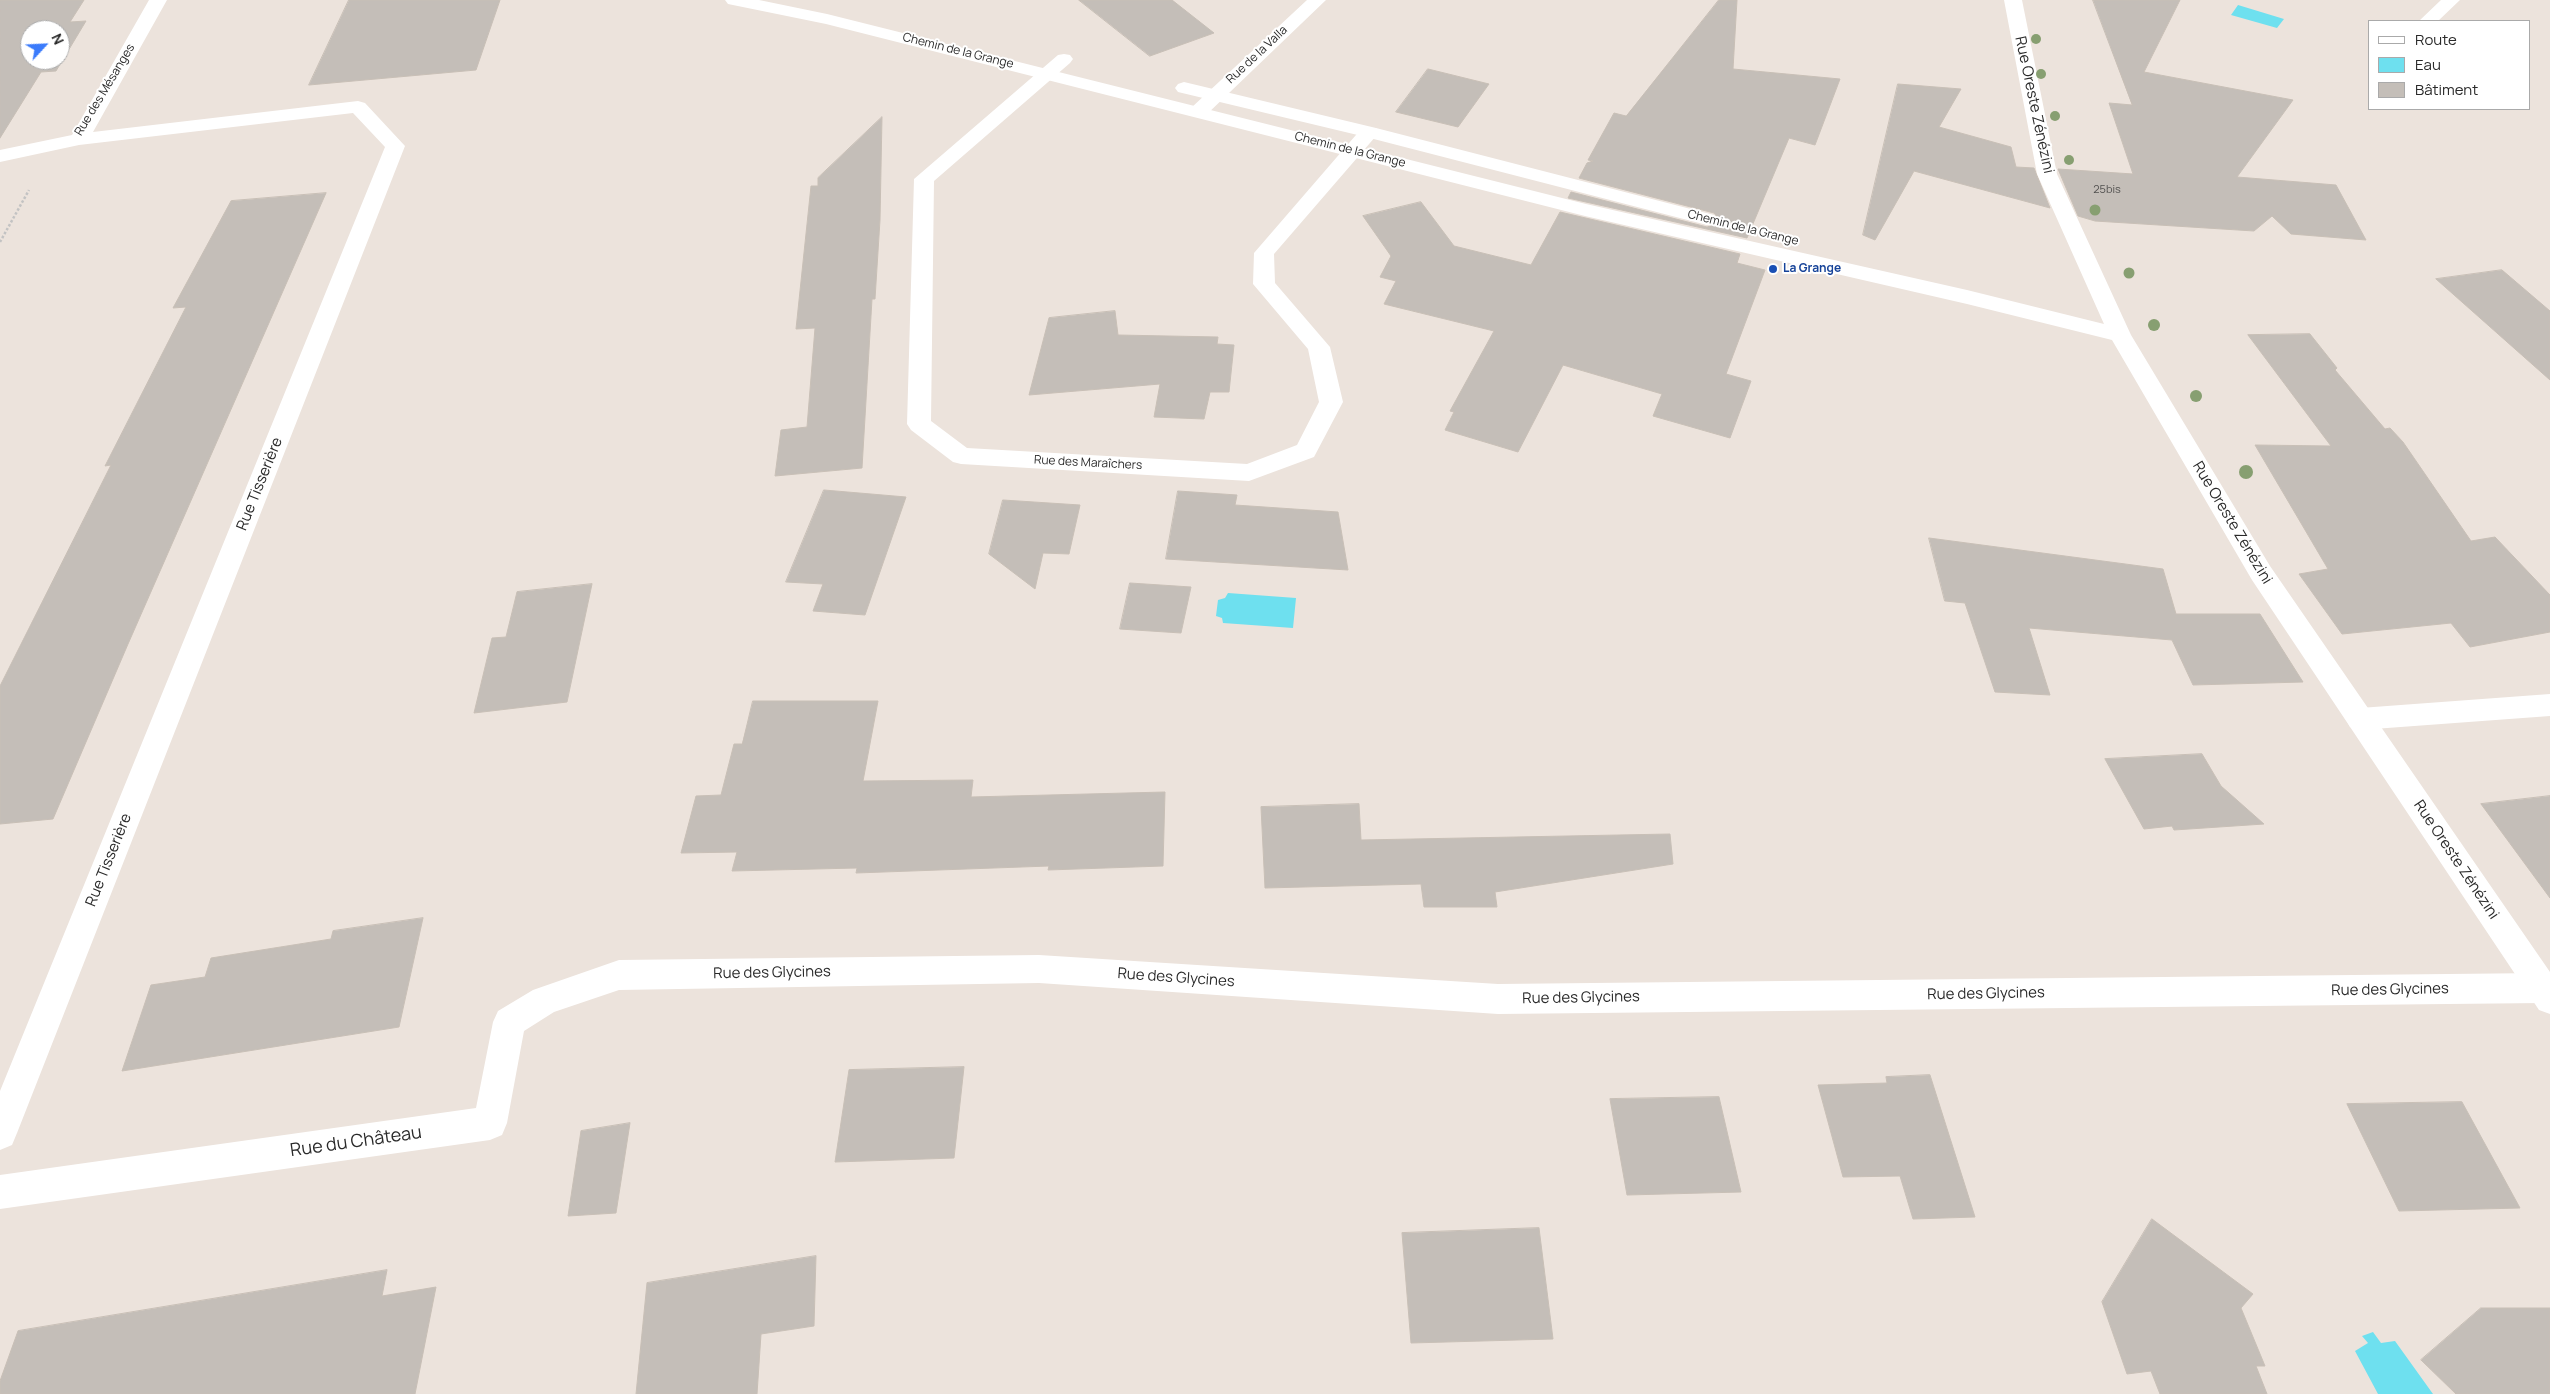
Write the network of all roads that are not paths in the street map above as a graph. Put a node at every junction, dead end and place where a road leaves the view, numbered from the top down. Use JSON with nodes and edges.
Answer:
{"nodes":[{"id":1,"x":158,"y":0,"type":"edge"},
{"id":2,"x":734,"y":0,"type":"edge"},
{"id":3,"x":816,"y":0,"type":"edge"},
{"id":4,"x":1317,"y":0,"type":"edge"},
{"id":5,"x":2013,"y":0,"type":"edge"},
{"id":6,"x":2451,"y":0,"type":"edge"},
{"id":7,"x":2429,"y":20,"type":"edge"},
{"id":8,"x":1074,"y":61,"type":"joint"},
{"id":9,"x":1047,"y":73,"type":"junction"},
{"id":10,"x":1167,"y":84,"type":"dead end"},
{"id":11,"x":1214,"y":96,"type":"junction"},
{"id":12,"x":1198,"y":112,"type":"junction"},
{"id":13,"x":1369,"y":132,"type":"junction"},
{"id":14,"x":79,"y":139,"type":"junction"},
{"id":15,"x":1354,"y":151,"type":"junction"},
{"id":16,"x":0,"y":156,"type":"edge"},
{"id":17,"x":1967,"y":297,"type":"junction"},
{"id":18,"x":2120,"y":335,"type":"junction"},
{"id":19,"x":2550,"y":705,"type":"edge"},
{"id":20,"x":2360,"y":719,"type":"junction"},
{"id":21,"x":619,"y":976,"type":"joint"},
{"id":22,"x":2546,"y":993,"type":"edge"},
{"id":23,"x":0,"y":1133,"type":"edge"},
{"id":24,"x":0,"y":1192,"type":"edge"}],
"edges":[{"from":1,"to":14,"type":"street","name":"Rue des Mésanges"},
{"from":2,"to":9,"type":"street","name":"Chemin de la Grange"},
{"from":3,"to":8,"type":"street","name":"Chemin de la Grange"},
{"from":4,"to":11,"type":"street","name":"Rue de la Valla"},
{"from":5,"to":18,"type":"street","name":"Rue Oreste Zénézini"},
{"from":6,"to":7,"type":"street"},
{"from":8,"to":9,"type":"street","name":"Rue des Maraîchers"},
{"from":9,"to":12,"type":"street","name":"Chemin de la Grange"},
{"from":9,"to":15,"type":"street","name":"Rue des Maraîchers"},
{"from":10,"to":11,"type":"street","name":"Chemin de la Grange"},
{"from":11,"to":12,"type":"street","name":"Rue de la Valla"},
{"from":11,"to":13,"type":"street","name":"Chemin de la Grange"},
{"from":12,"to":15,"type":"street","name":"Chemin de la Grange"},
{"from":13,"to":15,"type":"street","name":"Rue des Maraîchers"},
{"from":13,"to":17,"type":"street","name":"Chemin de la Grange"},
{"from":14,"to":16,"type":"street","name":"Rue des Mésanges"},
{"from":14,"to":23,"type":"street","name":"Rue Tisserière"},
{"from":15,"to":17,"type":"street","name":"Chemin de la Grange"},
{"from":17,"to":18,"type":"street","name":"Chemin de la Grange"},
{"from":18,"to":20,"type":"street","name":"Rue Oreste Zénézini"},
{"from":19,"to":20,"type":"street"},
{"from":20,"to":22,"type":"street","name":"Rue Oreste Zénézini"},
{"from":21,"to":22,"type":"street","name":"Rue des Glycines"},
{"from":21,"to":24,"type":"street","name":"Rue du Château"}]}
